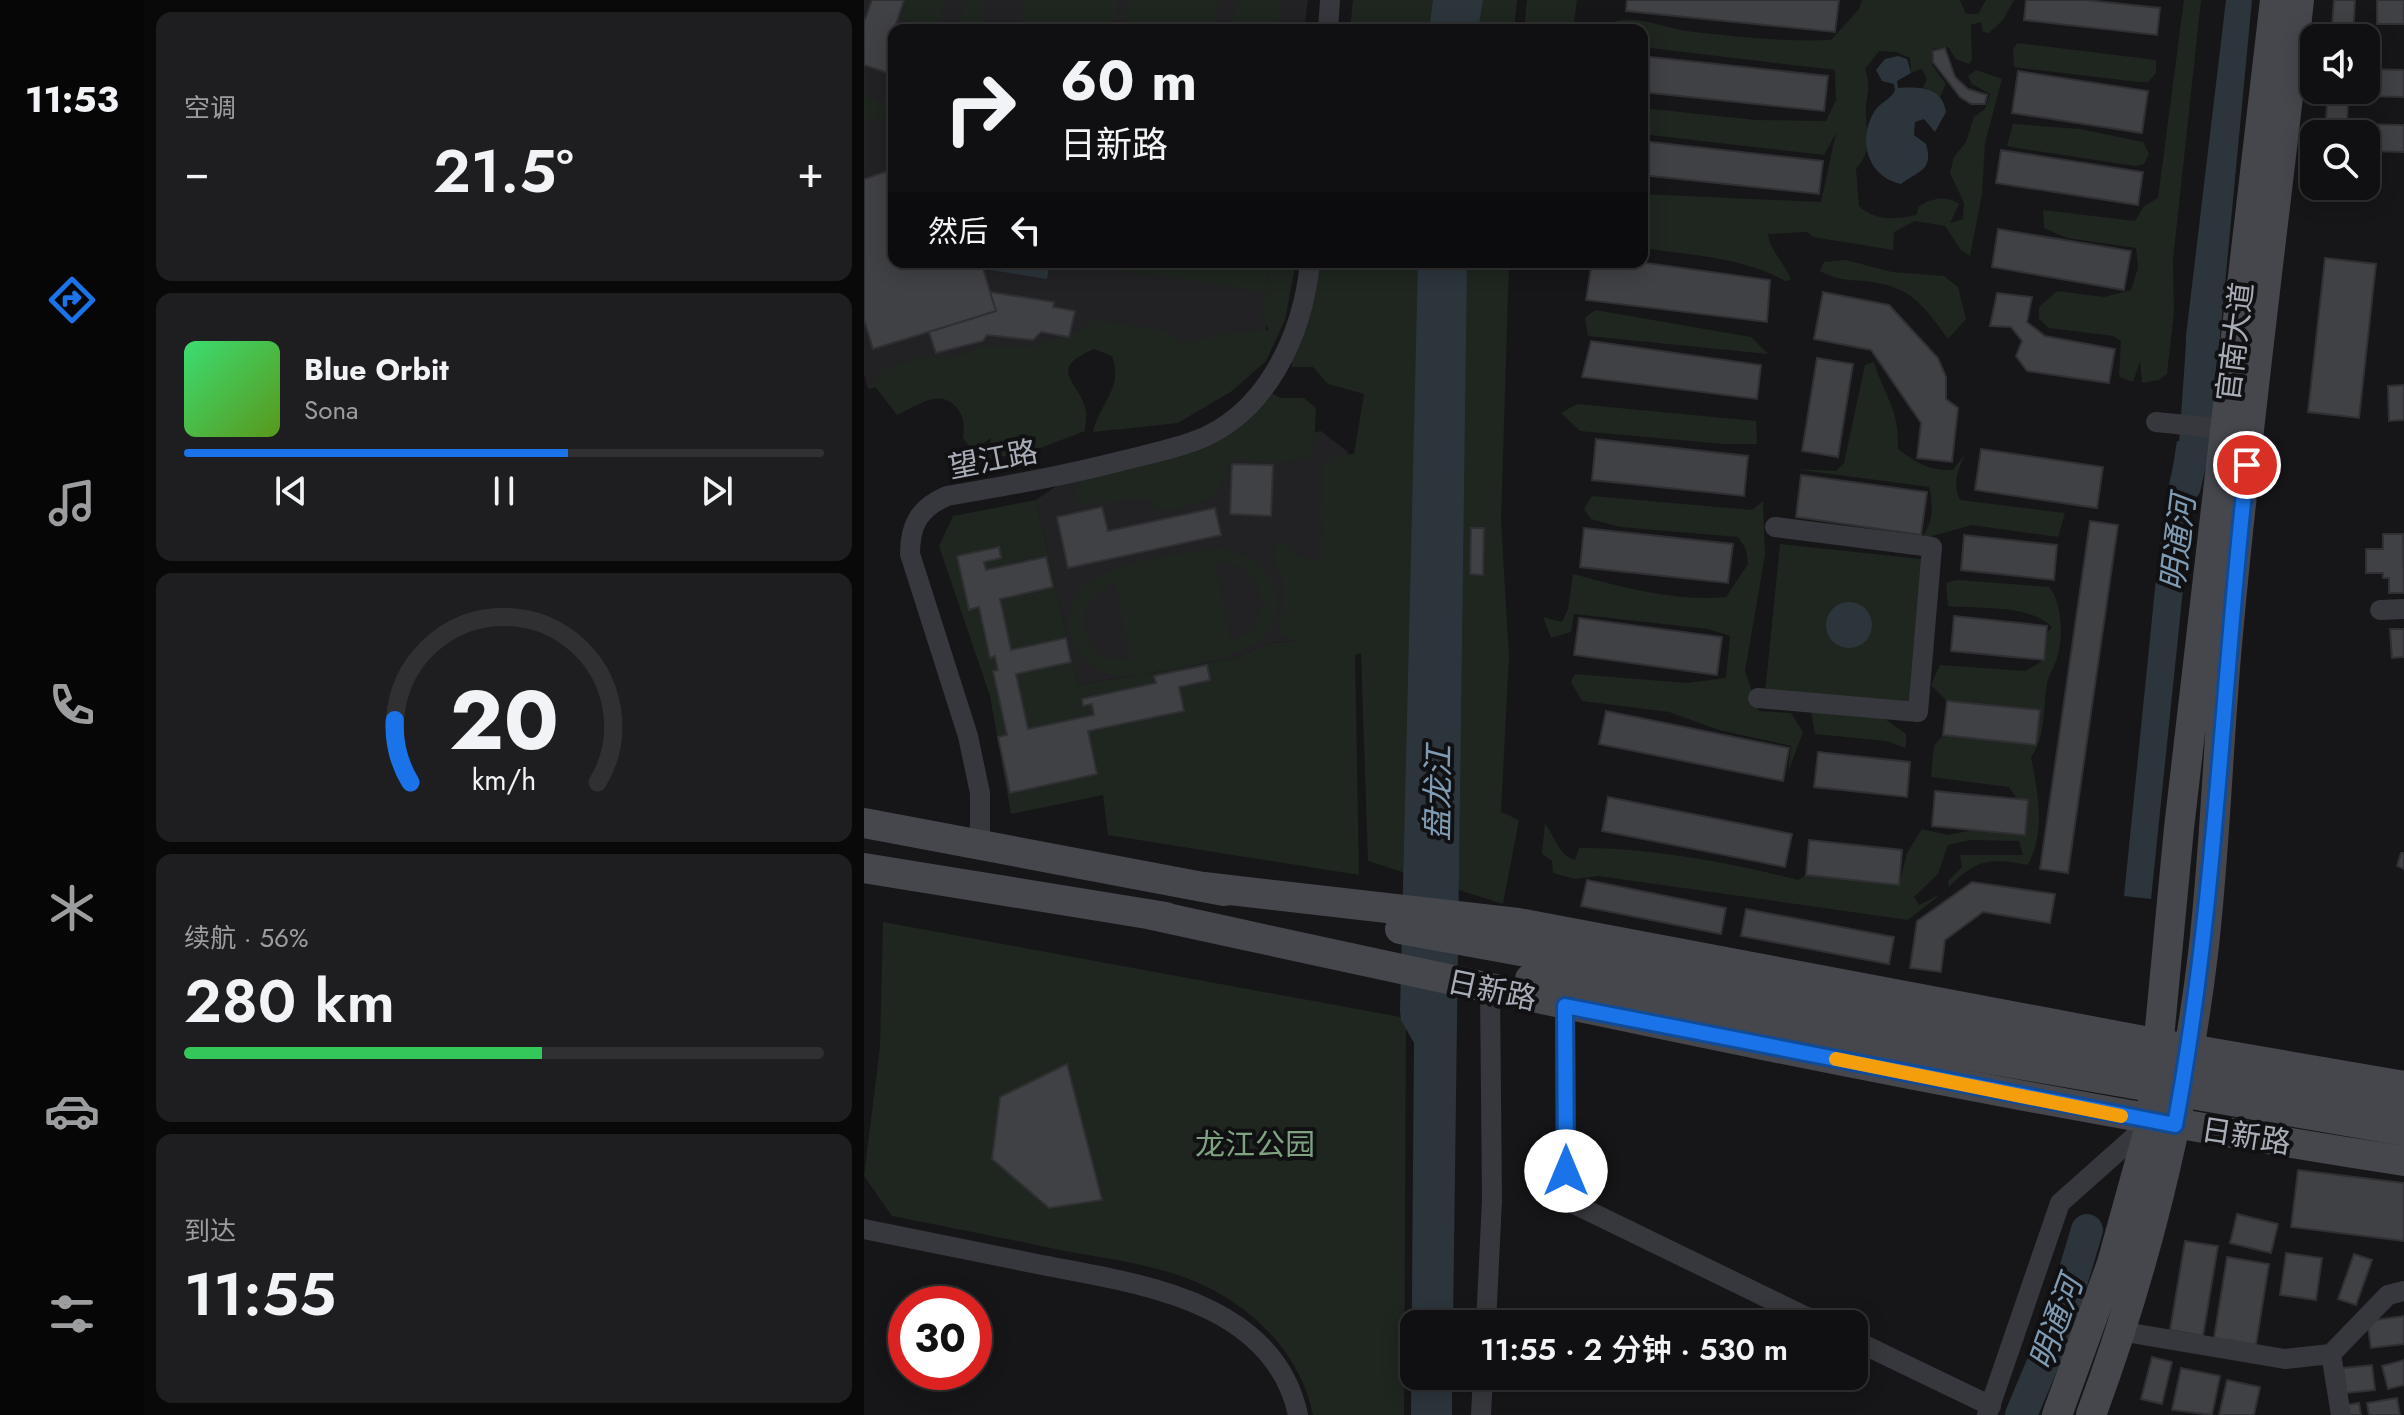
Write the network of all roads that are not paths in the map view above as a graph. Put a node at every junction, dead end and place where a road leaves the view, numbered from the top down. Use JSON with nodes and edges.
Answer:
{"nodes":[{"id":1,"x":1330,"y":0,"type":"edge"},
{"id":2,"x":2275,"y":0,"type":"edge"},
{"id":3,"x":2299,"y":0,"type":"edge"},
{"id":4,"x":1328,"y":24,"type":"edge"},
{"id":5,"x":1309,"y":268,"type":"edge"},
{"id":6,"x":2156,"y":422,"type":"dead end"},
{"id":7,"x":2225,"y":429,"type":"junction"},
{"id":8,"x":1775,"y":527,"type":"dead end"},
{"id":9,"x":2404,"y":609,"type":"edge"},
{"id":10,"x":2380,"y":610,"type":"dead end"},
{"id":11,"x":1758,"y":698,"type":"dead end"},
{"id":12,"x":864,"y":823,"type":"edge"},
{"id":13,"x":980,"y":843,"type":"junction"},
{"id":14,"x":864,"y":868,"type":"edge"},
{"id":15,"x":1384,"y":938,"type":"junction"},
{"id":16,"x":1491,"y":957,"type":"junction"},
{"id":17,"x":1533,"y":967,"type":"junction"},
{"id":18,"x":1565,"y":1006,"type":"junction"},
{"id":19,"x":2175,"y":1046,"type":"junction"},
{"id":20,"x":2404,"y":1086,"type":"edge"},
{"id":21,"x":2404,"y":1109,"type":"edge"},
{"id":22,"x":2163,"y":1124,"type":"junction"},
{"id":23,"x":2404,"y":1131,"type":"edge"},
{"id":24,"x":2404,"y":1161,"type":"edge"},
{"id":25,"x":864,"y":1229,"type":"edge"},
{"id":26,"x":2404,"y":1291,"type":"edge"},
{"id":27,"x":1487,"y":1310,"type":"edge"},
{"id":28,"x":1792,"y":1310,"type":"edge"},
{"id":29,"x":2119,"y":1331,"type":"junction"},
{"id":30,"x":1868,"y":1347,"type":"edge"},
{"id":31,"x":2331,"y":1354,"type":"junction"},
{"id":32,"x":1482,"y":1390,"type":"edge"},
{"id":33,"x":1989,"y":1411,"type":"edge"},
{"id":34,"x":1298,"y":1415,"type":"edge"},
{"id":35,"x":1481,"y":1415,"type":"edge"},
{"id":36,"x":2057,"y":1415,"type":"edge"},
{"id":37,"x":2091,"y":1415,"type":"edge"},
{"id":38,"x":2341,"y":1415,"type":"edge"}],
"edges":[{"from":1,"to":4,"type":"street"},
{"from":2,"to":7,"type":"main road","name":"官南大道"},
{"from":3,"to":19,"type":"main road","name":"官南大道"},
{"from":5,"to":13,"type":"street","name":"望江路"},
{"from":6,"to":7,"type":"street"},
{"from":7,"to":19,"type":"main road","name":"官南大道"},
{"from":8,"to":11,"type":"street"},
{"from":9,"to":10,"type":"street"},
{"from":12,"to":13,"type":"main road","name":"日新路"},
{"from":13,"to":15,"type":"main road","name":"日新路"},
{"from":14,"to":15,"type":"main road","name":"日新路"},
{"from":15,"to":16,"type":"main road","name":"日新路"},
{"from":15,"to":16,"type":"main road","name":"日新路"},
{"from":16,"to":17,"type":"main road","name":"日新路"},
{"from":16,"to":18,"type":"main road","name":"日新路"},
{"from":16,"to":19,"type":"main road","name":"日新路"},
{"from":16,"to":27,"type":"street"},
{"from":17,"to":21,"type":"main road","name":"日新路","bridge":true},
{"from":17,"to":23,"type":"main road","name":"日新路","bridge":true},
{"from":18,"to":22,"type":"main road","name":"日新路"},
{"from":18,"to":28,"type":"street"},
{"from":19,"to":20,"type":"main road","name":"日新路"},
{"from":19,"to":22,"type":"main road"},
{"from":22,"to":24,"type":"main road","name":"日新路"},
{"from":22,"to":29,"type":"main road"},
{"from":22,"to":33,"type":"street"},
{"from":22,"to":36,"type":"main road"},
{"from":25,"to":34,"type":"street"},
{"from":26,"to":31,"type":"street"},
{"from":29,"to":31,"type":"street"},
{"from":29,"to":37,"type":"main road"},
{"from":30,"to":33,"type":"street"},
{"from":31,"to":38,"type":"street"},
{"from":32,"to":35,"type":"street"}]}
